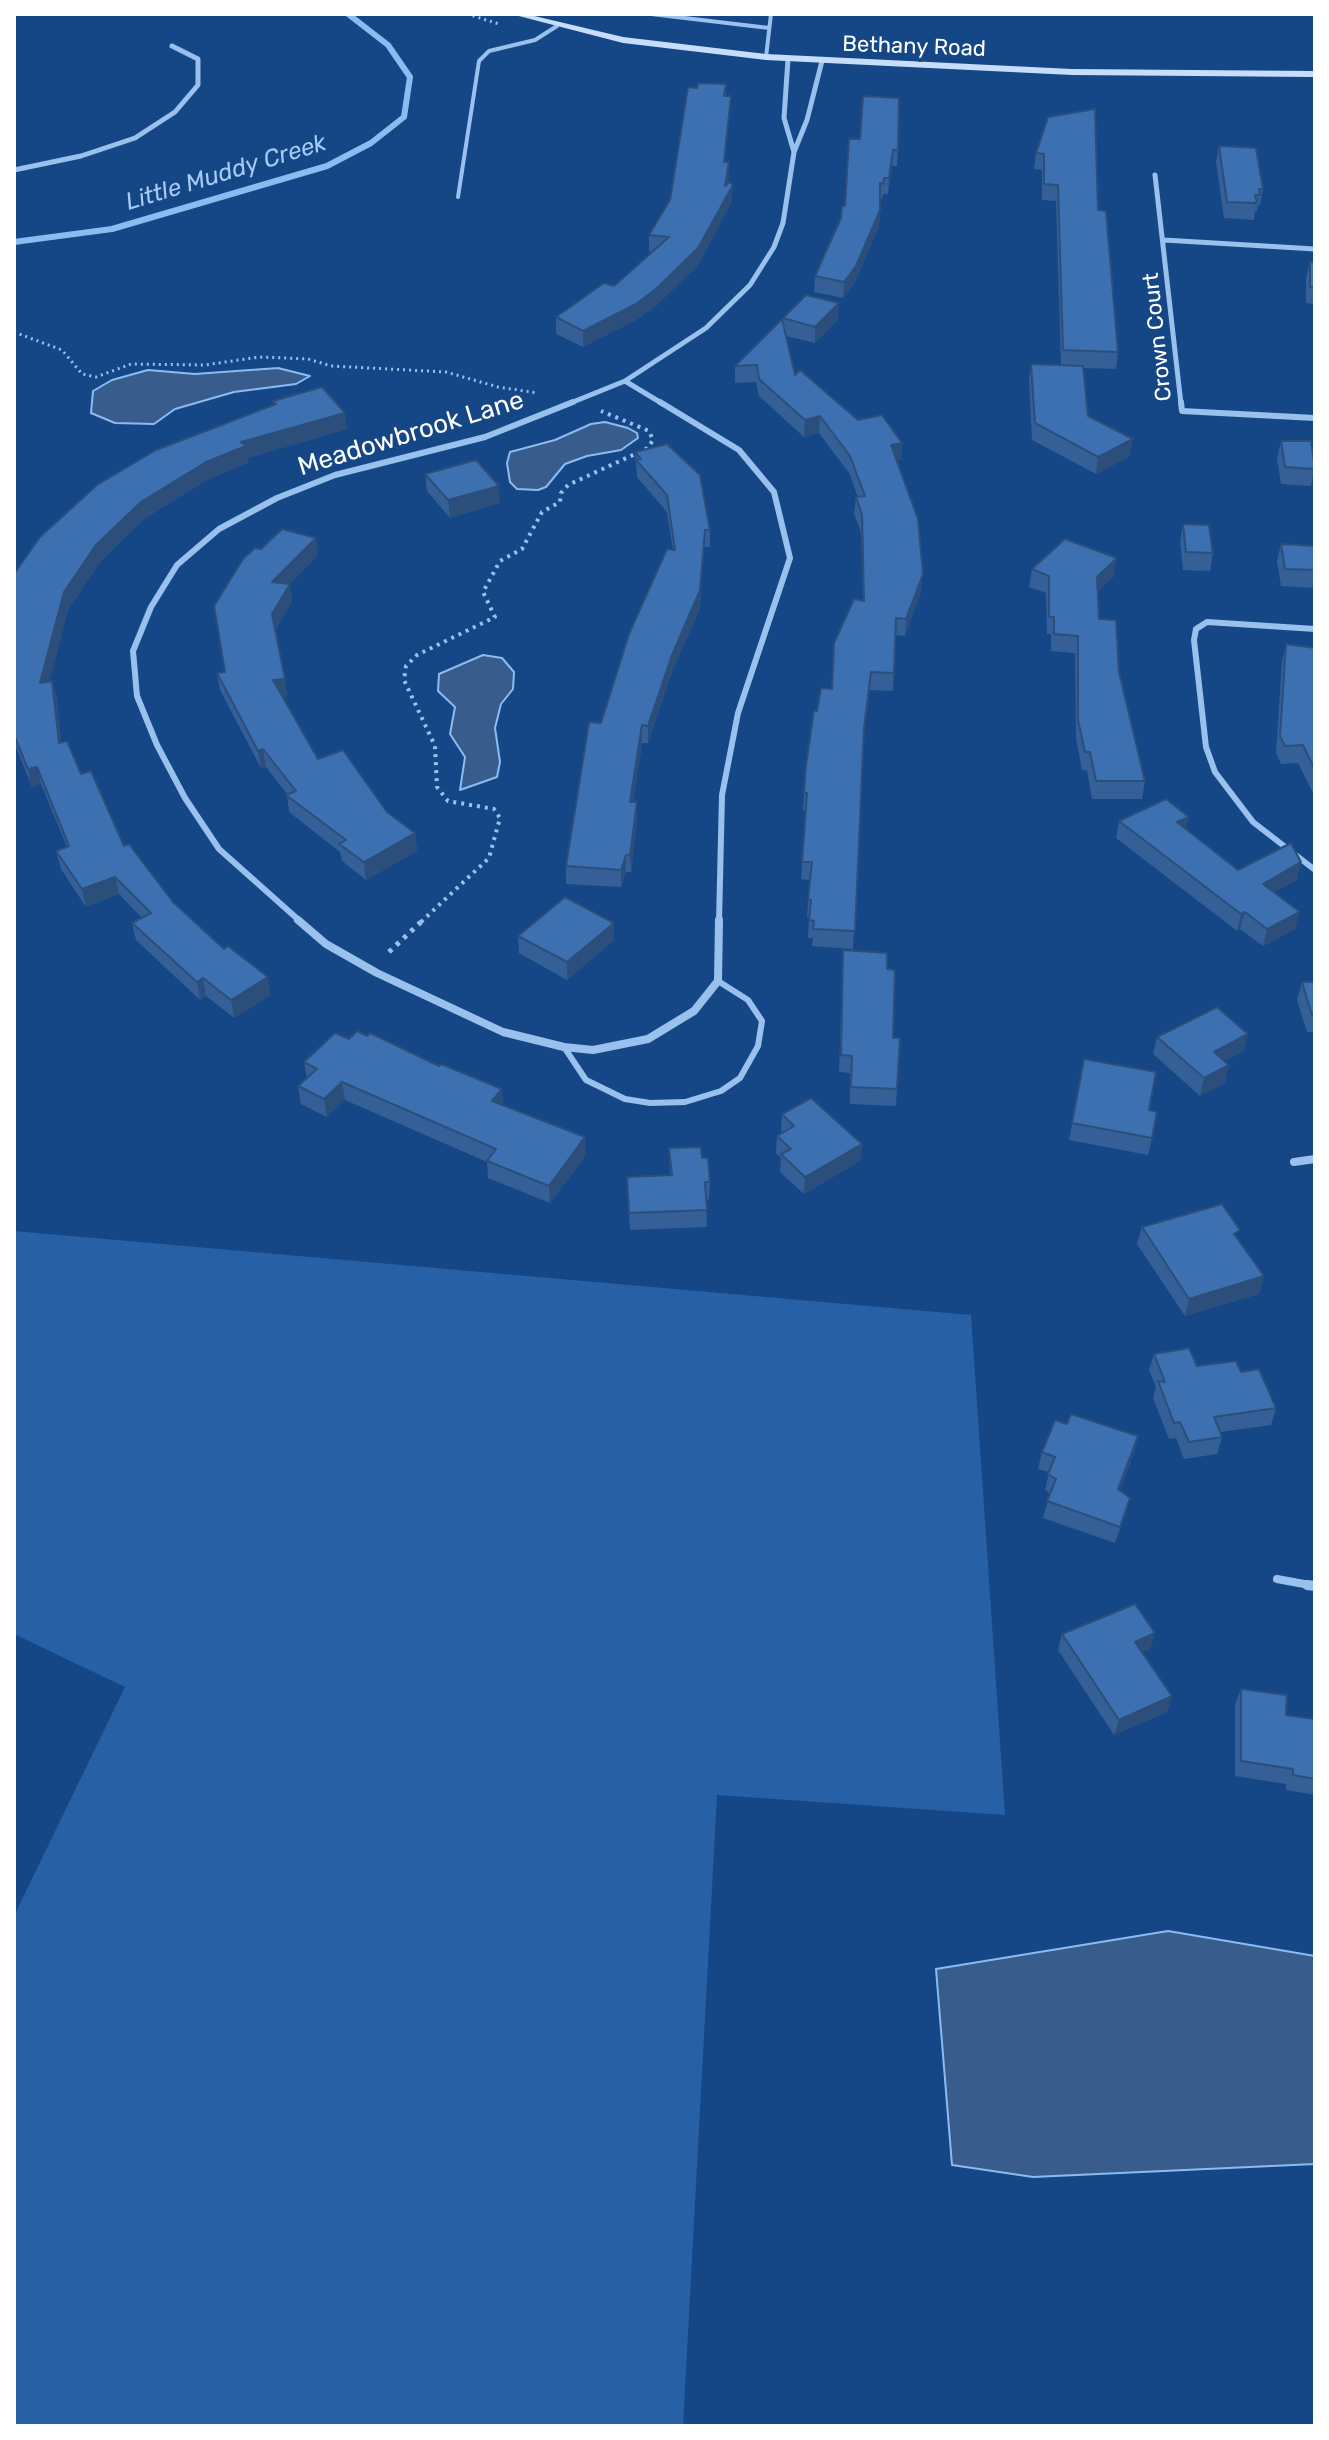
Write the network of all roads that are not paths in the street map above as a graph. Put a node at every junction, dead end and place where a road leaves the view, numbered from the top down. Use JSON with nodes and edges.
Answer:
{"nodes":[{"id":1,"x":515,"y":14,"type":"edge"},
{"id":2,"x":651,"y":14,"type":"edge"},
{"id":3,"x":771,"y":14,"type":"edge"},
{"id":4,"x":557,"y":26,"type":"junction"},
{"id":5,"x":769,"y":28,"type":"junction"},
{"id":6,"x":172,"y":46,"type":"dead end"},
{"id":7,"x":766,"y":57,"type":"junction"},
{"id":8,"x":788,"y":59,"type":"junction"},
{"id":9,"x":822,"y":61,"type":"junction"},
{"id":10,"x":1315,"y":74,"type":"edge"},
{"id":11,"x":794,"y":152,"type":"junction"},
{"id":12,"x":14,"y":170,"type":"edge"},
{"id":13,"x":1155,"y":175,"type":"dead end"},
{"id":14,"x":458,"y":197,"type":"dead end"},
{"id":15,"x":1164,"y":240,"type":"junction"},
{"id":16,"x":1315,"y":249,"type":"edge"},
{"id":17,"x":625,"y":381,"type":"junction"},
{"id":18,"x":1315,"y":418,"type":"edge"},
{"id":19,"x":1315,"y":629,"type":"edge"},
{"id":20,"x":1315,"y":870,"type":"edge"},
{"id":21,"x":718,"y":981,"type":"junction"},
{"id":22,"x":564,"y":1047,"type":"junction"},
{"id":23,"x":1315,"y":1159,"type":"edge"},
{"id":24,"x":1294,"y":1162,"type":"dead end"},
{"id":25,"x":1277,"y":1579,"type":"dead end"},
{"id":26,"x":1315,"y":1586,"type":"edge"}],
"edges":[{"from":1,"to":4,"type":"main road","name":"Bethany Road"},
{"from":2,"to":5,"type":"lane"},
{"from":3,"to":5,"type":"lane"},
{"from":4,"to":7,"type":"main road","name":"Bethany Road"},
{"from":4,"to":14,"type":"lane"},
{"from":5,"to":7,"type":"lane"},
{"from":6,"to":12,"type":"street"},
{"from":7,"to":8,"type":"main road","name":"Bethany Road"},
{"from":8,"to":9,"type":"main road","name":"Bethany Road"},
{"from":8,"to":11,"type":"street","name":"Meadowbrook Lane"},
{"from":9,"to":10,"type":"main road","name":"Bethany Road"},
{"from":9,"to":11,"type":"street","name":"Meadowbrook Lane"},
{"from":11,"to":17,"type":"street","name":"Meadowbrook Lane"},
{"from":13,"to":15,"type":"street","name":"Crown Court"},
{"from":15,"to":16,"type":"street"},
{"from":15,"to":18,"type":"street","name":"Crown Court"},
{"from":17,"to":21,"type":"street"},
{"from":17,"to":22,"type":"street","name":"Meadowbrook Lane"},
{"from":19,"to":20,"type":"street"},
{"from":21,"to":22,"type":"street","name":"Meadowbrook Lane"},
{"from":21,"to":22,"type":"lane"},
{"from":23,"to":24,"type":"street"},
{"from":25,"to":26,"type":"street"}]}
